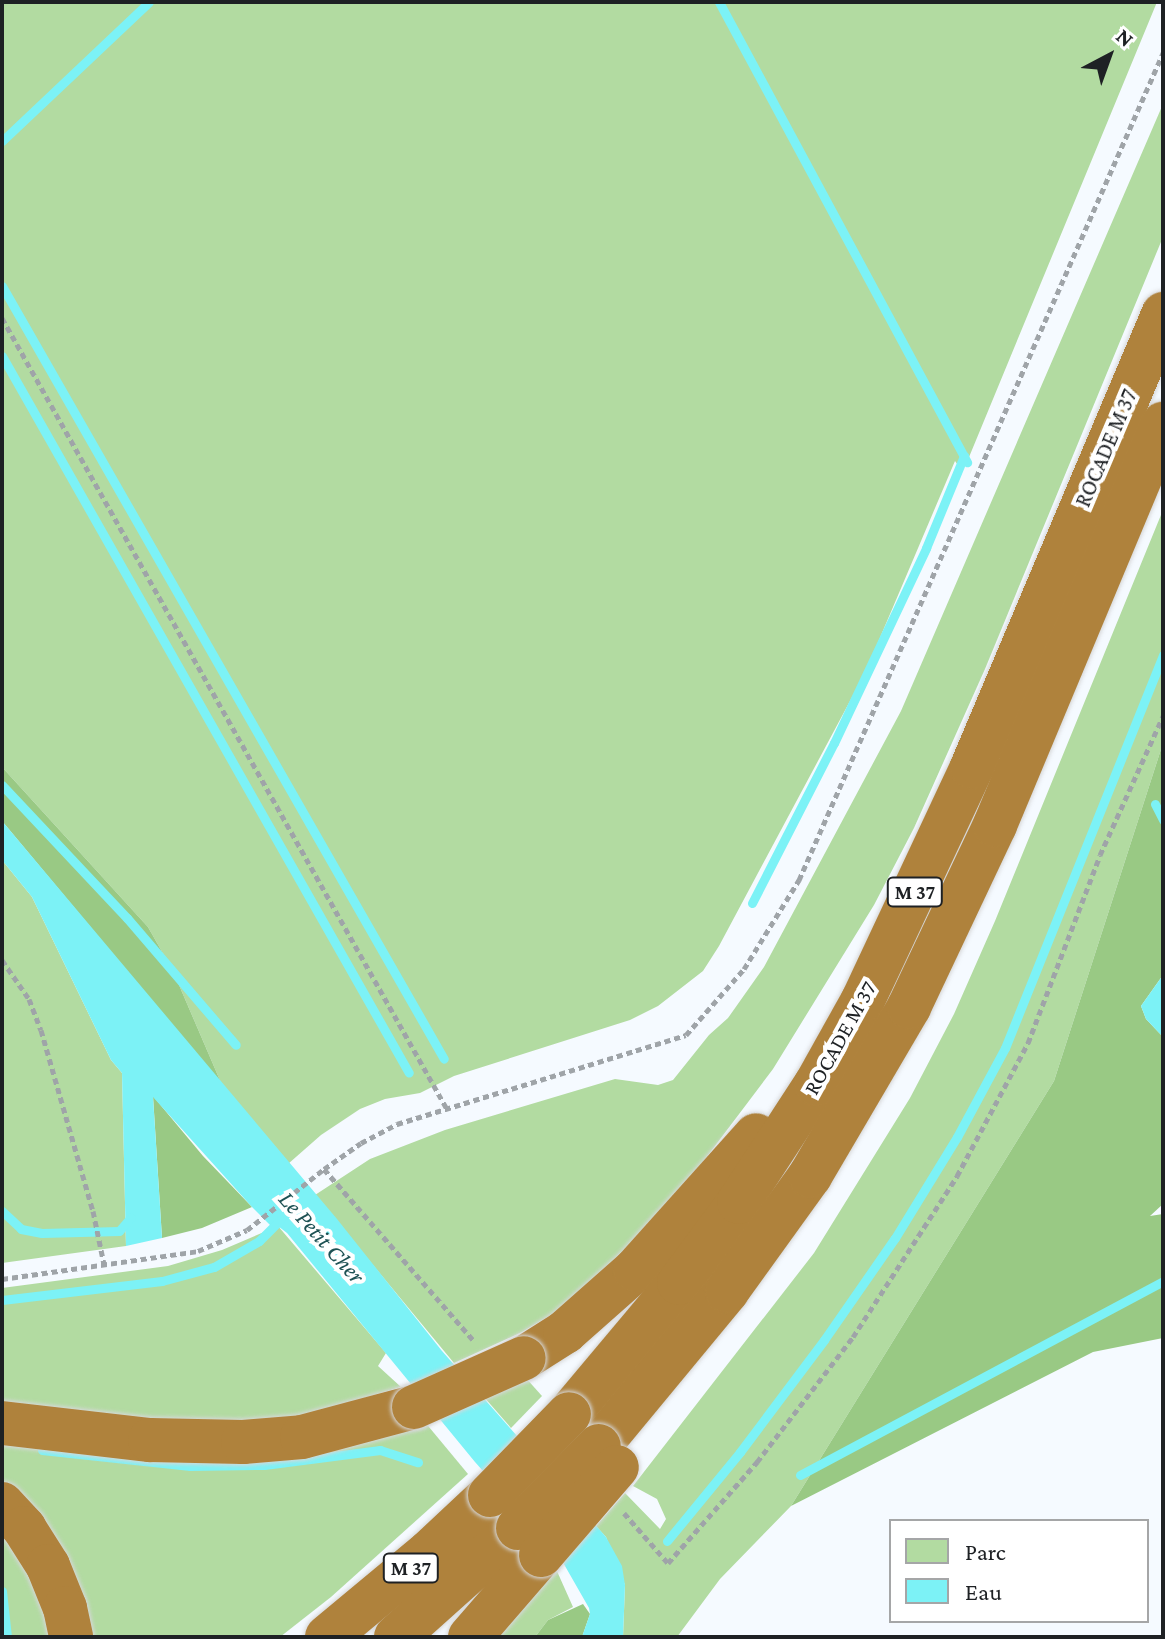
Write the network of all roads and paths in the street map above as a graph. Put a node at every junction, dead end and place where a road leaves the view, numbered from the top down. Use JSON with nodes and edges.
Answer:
{"nodes":[{"id":1,"x":1163,"y":53,"type":"edge"},
{"id":2,"x":1163,"y":314,"type":"edge"},
{"id":3,"x":2,"y":318,"type":"edge"},
{"id":4,"x":1163,"y":424,"type":"edge"},
{"id":5,"x":1163,"y":716,"type":"edge"},
{"id":6,"x":2,"y":960,"type":"edge"},
{"id":7,"x":816,"y":1084,"type":"junction"},
{"id":8,"x":447,"y":1109,"type":"junction"},
{"id":9,"x":104,"y":1264,"type":"junction"},
{"id":10,"x":2,"y":1279,"type":"edge"},
{"id":11,"x":2,"y":1423,"type":"edge"},
{"id":12,"x":2,"y":1504,"type":"edge"},
{"id":13,"x":530,"y":1542,"type":"junction"},
{"id":14,"x":668,"y":1563,"type":"dead end"},
{"id":15,"x":71,"y":1637,"type":"edge"},
{"id":16,"x":327,"y":1637,"type":"edge"},
{"id":17,"x":396,"y":1637,"type":"edge"},
{"id":18,"x":470,"y":1637,"type":"edge"}],
"edges":[{"from":1,"to":8,"type":"path"},
{"from":2,"to":7,"type":"highway","name":"ROCADE M 37","number":"M 37"},
{"from":3,"to":8,"type":"path"},
{"from":4,"to":13,"type":"highway","name":"ROCADE M 37","number":"M 37","bridge":true},
{"from":5,"to":14,"type":"path"},
{"from":6,"to":9,"type":"path"},
{"from":7,"to":11,"type":"highway","bridge":true},
{"from":7,"to":16,"type":"highway","name":"ROCADE M 37","number":"M 37","bridge":true},
{"from":8,"to":9,"type":"path"},
{"from":9,"to":10,"type":"path"},
{"from":12,"to":15,"type":"highway"},
{"from":13,"to":17,"type":"highway","name":"ROCADE M 37","number":"M 37"},
{"from":13,"to":18,"type":"highway"}]}
